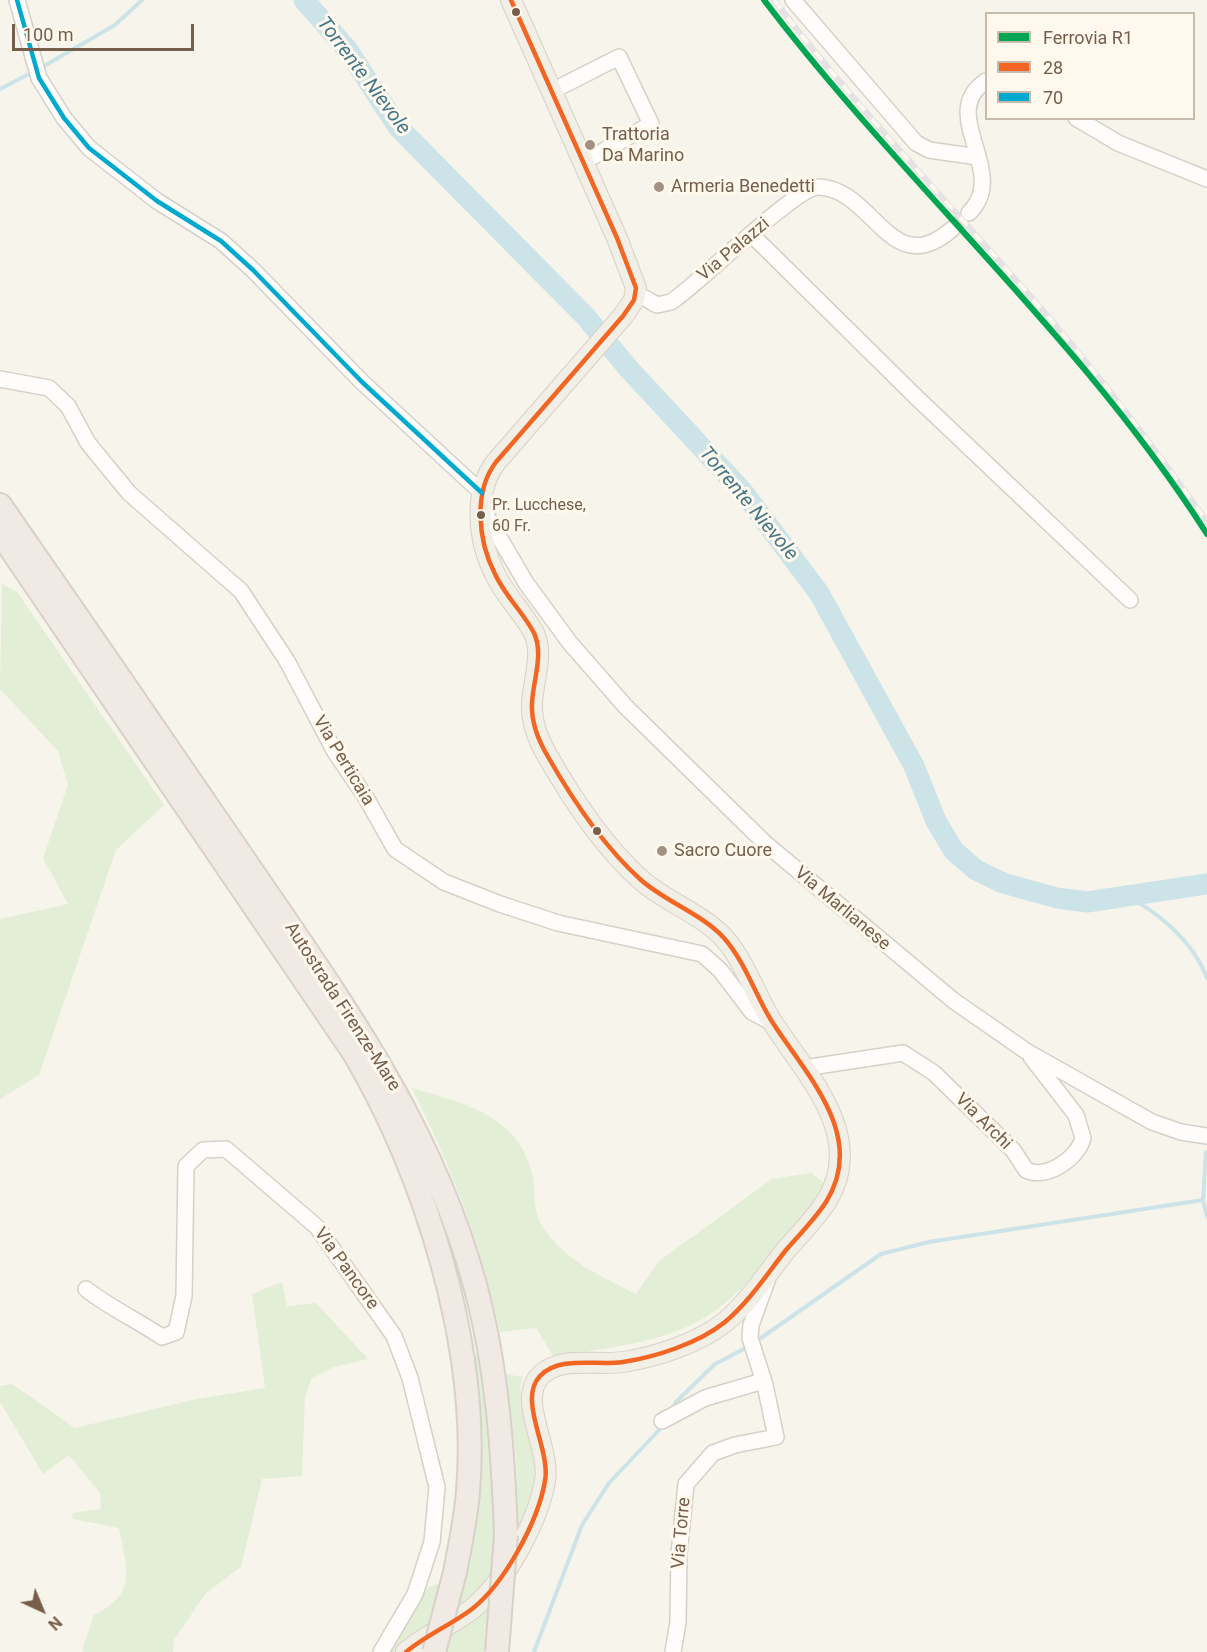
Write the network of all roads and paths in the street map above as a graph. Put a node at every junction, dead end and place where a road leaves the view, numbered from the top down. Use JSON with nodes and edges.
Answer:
{"nodes":[{"id":1,"x":16,"y":0,"type":"edge"},
{"id":2,"x":511,"y":0,"type":"edge"},
{"id":3,"x":793,"y":0,"type":"edge"},
{"id":4,"x":985,"y":83,"type":"edge"},
{"id":5,"x":550,"y":92,"type":"junction"},
{"id":6,"x":1079,"y":120,"type":"edge"},
{"id":7,"x":973,"y":138,"type":"junction"},
{"id":8,"x":952,"y":153,"type":"junction"},
{"id":9,"x":978,"y":157,"type":"junction"},
{"id":10,"x":582,"y":163,"type":"junction"},
{"id":11,"x":1207,"y":179,"type":"edge"},
{"id":12,"x":969,"y":213,"type":"tunnel mouth"},
{"id":13,"x":952,"y":229,"type":"tunnel mouth"},
{"id":14,"x":751,"y":234,"type":"junction"},
{"id":15,"x":636,"y":293,"type":"junction"},
{"id":16,"x":0,"y":379,"type":"edge"},
{"id":17,"x":482,"y":501,"type":"junction"},
{"id":18,"x":0,"y":505,"type":"edge"},
{"id":19,"x":0,"y":532,"type":"edge"},
{"id":20,"x":1130,"y":600,"type":"dead end"},
{"id":21,"x":773,"y":1023,"type":"junction"},
{"id":22,"x":1026,"y":1051,"type":"junction"},
{"id":23,"x":804,"y":1068,"type":"junction"},
{"id":24,"x":1207,"y":1136,"type":"edge"},
{"id":25,"x":773,"y":1266,"type":"junction"},
{"id":26,"x":86,"y":1288,"type":"dead end"},
{"id":27,"x":763,"y":1381,"type":"junction"},
{"id":28,"x":662,"y":1421,"type":"dead end"},
{"id":29,"x":381,"y":1652,"type":"edge"},
{"id":30,"x":406,"y":1652,"type":"edge"},
{"id":31,"x":434,"y":1652,"type":"edge"},
{"id":32,"x":497,"y":1652,"type":"edge"},
{"id":33,"x":673,"y":1652,"type":"edge"}],
"edges":[{"from":1,"to":17,"type":"street","name":"Via Marlianese"},
{"from":2,"to":5,"type":"main road"},
{"from":3,"to":8,"type":"street"},
{"from":4,"to":7,"type":"street"},
{"from":5,"to":10,"type":"main road"},
{"from":5,"to":10,"type":"street"},
{"from":6,"to":11,"type":"street"},
{"from":7,"to":8,"type":"street"},
{"from":7,"to":9,"type":"street"},
{"from":8,"to":9,"type":"street"},
{"from":9,"to":12,"type":"street"},
{"from":10,"to":15,"type":"main road"},
{"from":13,"to":14,"type":"street","name":"Via Palazzi"},
{"from":14,"to":15,"type":"street","name":"Via Palazzi"},
{"from":14,"to":20,"type":"street"},
{"from":15,"to":17,"type":"main road"},
{"from":16,"to":21,"type":"street","name":"Via Perticaia"},
{"from":17,"to":21,"type":"main road"},
{"from":17,"to":22,"type":"street","name":"Via Marlianese"},
{"from":18,"to":32,"type":"highway","name":"Autostrada Firenze-Mare","bridge":true},
{"from":19,"to":31,"type":"highway","name":"Autostrada Firenze-Mare","bridge":true},
{"from":21,"to":23,"type":"main road"},
{"from":22,"to":23,"type":"street","name":"Via Archi"},
{"from":22,"to":24,"type":"street","name":"Via Marlianese"},
{"from":23,"to":25,"type":"main road"},
{"from":25,"to":27,"type":"street"},
{"from":25,"to":30,"type":"main road"},
{"from":26,"to":29,"type":"street","name":"Via Pancore"},
{"from":27,"to":28,"type":"street"},
{"from":27,"to":33,"type":"street","name":"Via Torre"}]}
